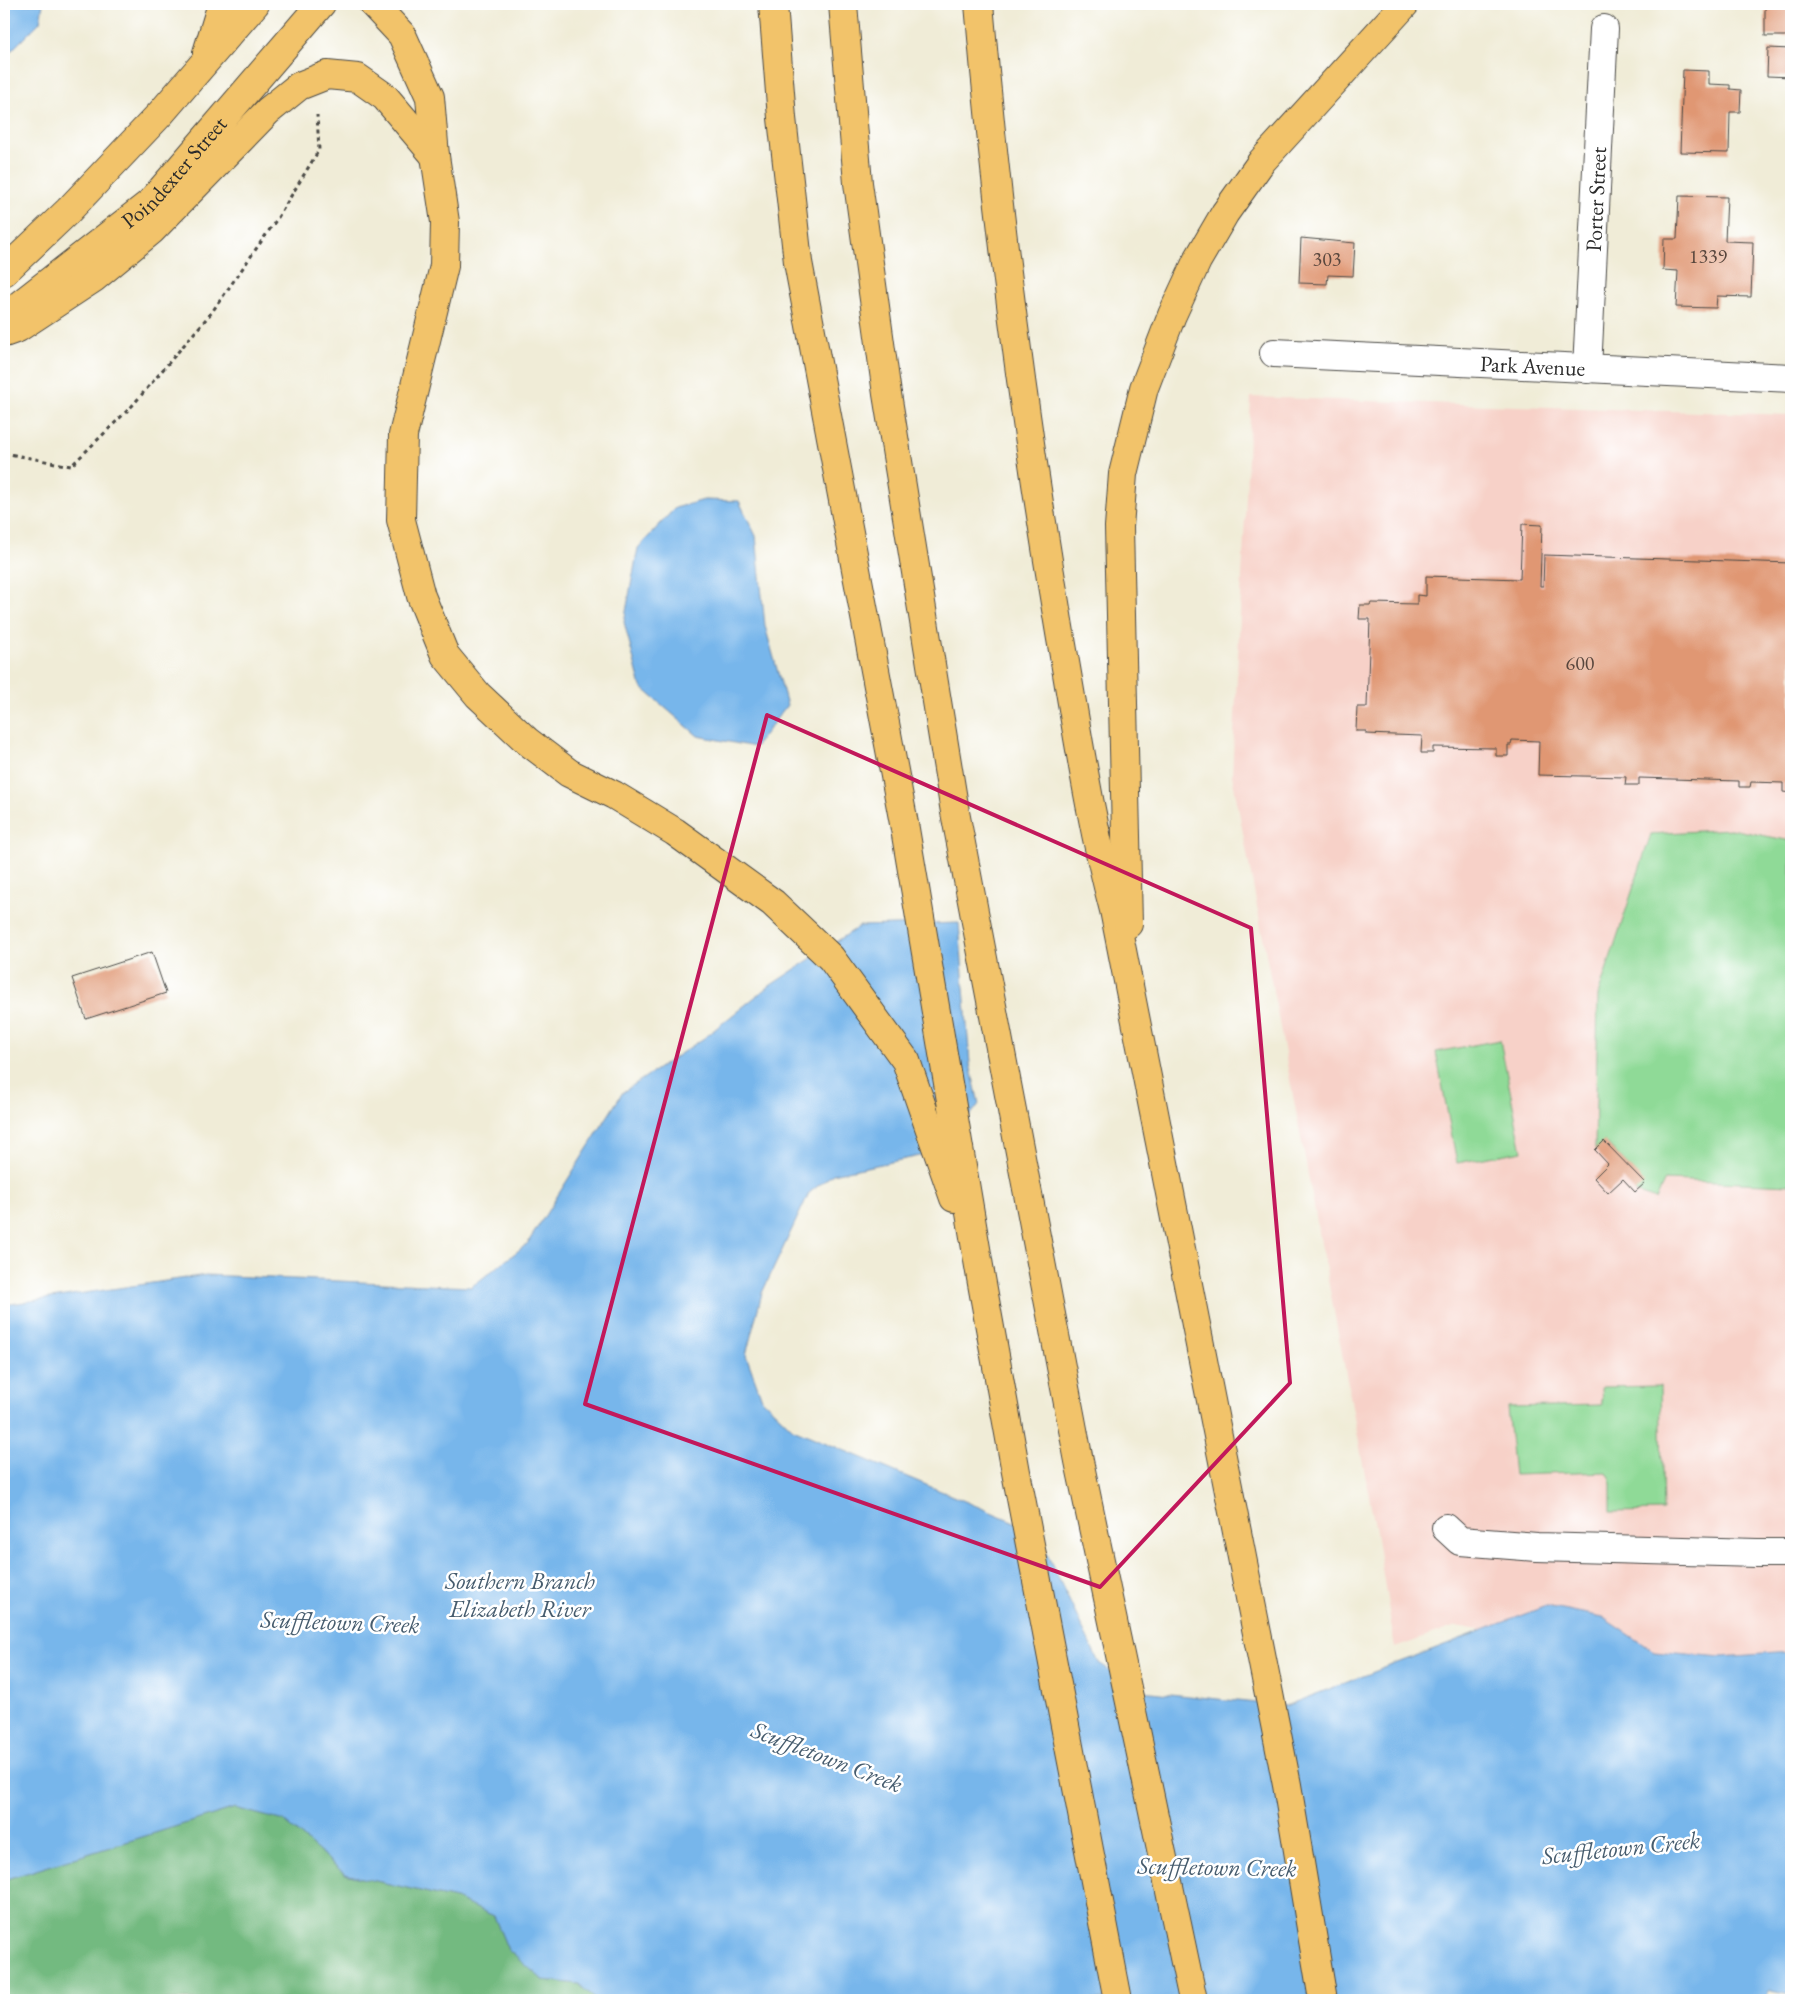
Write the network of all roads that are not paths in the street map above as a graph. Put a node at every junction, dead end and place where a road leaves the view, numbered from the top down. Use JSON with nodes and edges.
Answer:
{"nodes":[{"id":1,"x":222,"y":4,"type":"edge"},
{"id":2,"x":255,"y":4,"type":"edge"},
{"id":3,"x":321,"y":4,"type":"edge"},
{"id":4,"x":374,"y":4,"type":"edge"},
{"id":5,"x":773,"y":4,"type":"edge"},
{"id":6,"x":843,"y":4,"type":"edge"},
{"id":7,"x":979,"y":4,"type":"edge"},
{"id":8,"x":1405,"y":4,"type":"edge"},
{"id":9,"x":1604,"y":29,"type":"dead end"},
{"id":10,"x":204,"y":63,"type":"junction"},
{"id":11,"x":435,"y":156,"type":"junction"},
{"id":12,"x":4,"y":272,"type":"edge"},
{"id":13,"x":4,"y":317,"type":"edge"},
{"id":14,"x":4,"y":333,"type":"edge"},
{"id":15,"x":1274,"y":353,"type":"dead end"},
{"id":16,"x":1587,"y":369,"type":"junction"},
{"id":17,"x":1791,"y":378,"type":"edge"},
{"id":18,"x":1130,"y":990,"type":"junction"},
{"id":19,"x":981,"y":1278,"type":"junction"},
{"id":20,"x":1446,"y":1528,"type":"dead end"},
{"id":21,"x":1791,"y":1553,"type":"edge"},
{"id":22,"x":1118,"y":2000,"type":"edge"},
{"id":23,"x":1193,"y":2000,"type":"edge"},
{"id":24,"x":1323,"y":2000,"type":"edge"}],
"edges":[{"from":1,"to":10,"type":"main road"},
{"from":2,"to":10,"type":"main road","name":"Poindexter Street"},
{"from":3,"to":13,"type":"main road","name":"Poindexter Street"},
{"from":4,"to":11,"type":"main road"},
{"from":5,"to":19,"type":"main road"},
{"from":6,"to":23,"type":"main road"},
{"from":7,"to":18,"type":"main road"},
{"from":8,"to":18,"type":"main road"},
{"from":9,"to":16,"type":"street","name":"Porter Street"},
{"from":10,"to":12,"type":"main road","name":"Poindexter Street"},
{"from":11,"to":14,"type":"main road"},
{"from":11,"to":19,"type":"main road"},
{"from":15,"to":16,"type":"street","name":"Park Avenue"},
{"from":16,"to":17,"type":"street","name":"Park Avenue"},
{"from":18,"to":24,"type":"main road"},
{"from":19,"to":22,"type":"main road"},
{"from":20,"to":21,"type":"street"}]}
